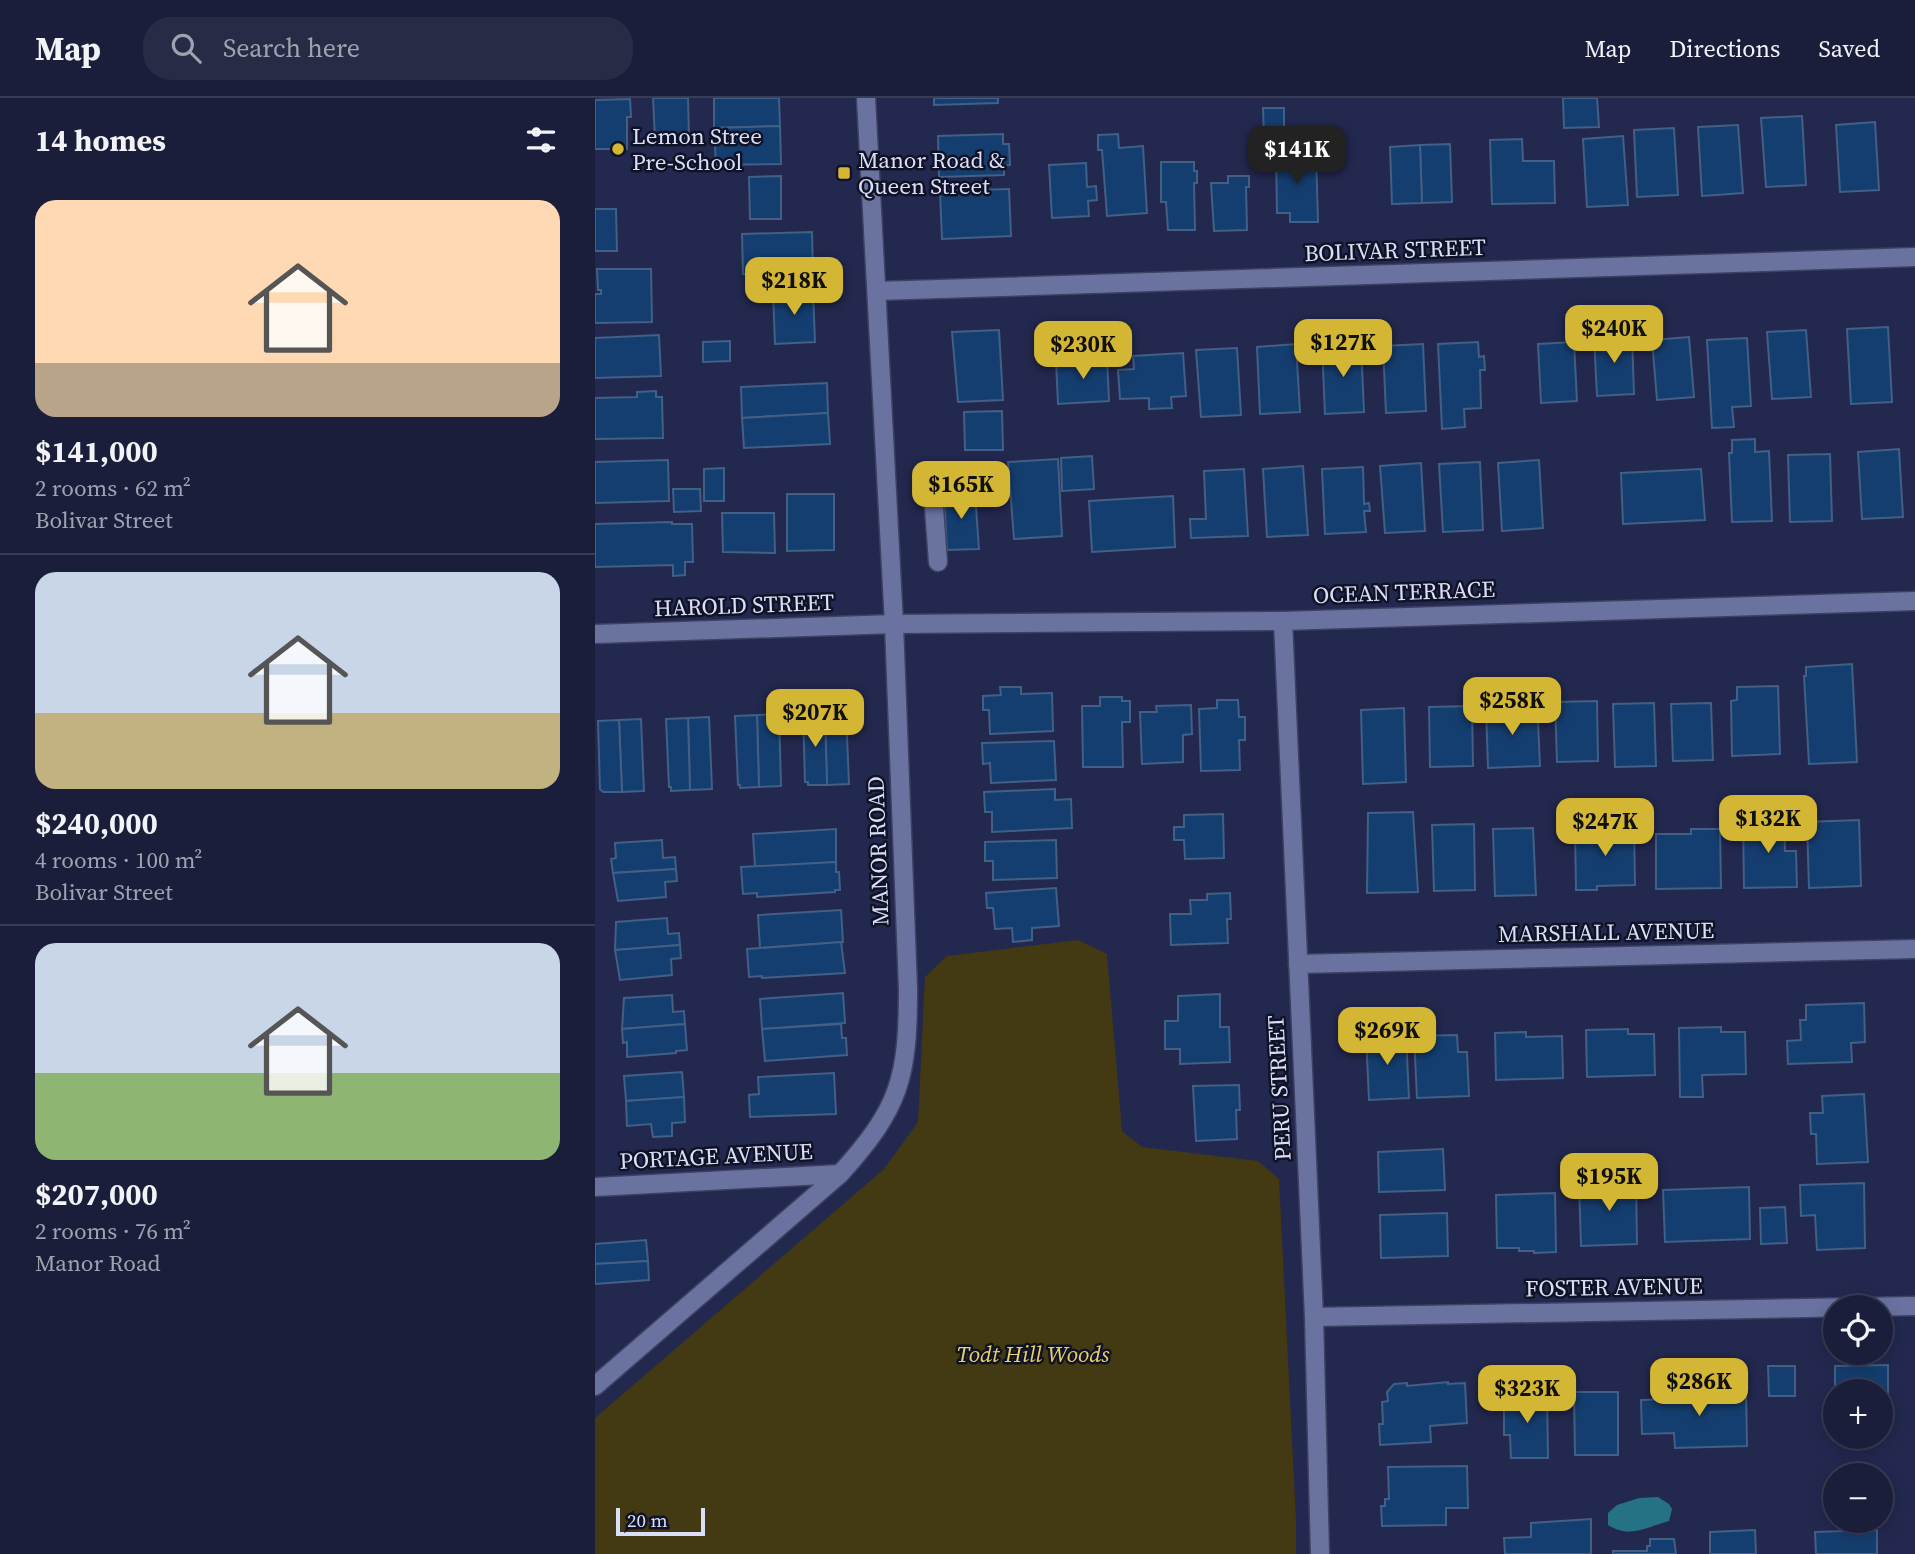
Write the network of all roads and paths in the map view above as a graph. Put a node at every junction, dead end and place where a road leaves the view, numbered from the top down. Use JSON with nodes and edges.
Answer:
{"nodes":[{"id":1,"x":866,"y":98,"type":"edge"},
{"id":2,"x":1915,"y":257,"type":"edge"},
{"id":3,"x":877,"y":291,"type":"junction"},
{"id":4,"x":932,"y":481,"type":"dead end"},
{"id":5,"x":938,"y":562,"type":"dead end"},
{"id":6,"x":1915,"y":601,"type":"edge"},
{"id":7,"x":1283,"y":621,"type":"junction"},
{"id":8,"x":894,"y":624,"type":"junction"},
{"id":9,"x":595,"y":634,"type":"edge"},
{"id":10,"x":1915,"y":949,"type":"edge"},
{"id":11,"x":1298,"y":964,"type":"junction"},
{"id":12,"x":840,"y":1174,"type":"junction"},
{"id":13,"x":595,"y":1187,"type":"edge"},
{"id":14,"x":1915,"y":1306,"type":"edge"},
{"id":15,"x":1314,"y":1317,"type":"junction"},
{"id":16,"x":595,"y":1386,"type":"edge"},
{"id":17,"x":1320,"y":1554,"type":"edge"}],
"edges":[{"from":1,"to":3,"type":"street","name":"MANOR ROAD"},
{"from":2,"to":3,"type":"street","name":"BOLIVAR STREET"},
{"from":3,"to":8,"type":"street","name":"MANOR ROAD"},
{"from":4,"to":5,"type":"street"},
{"from":6,"to":7,"type":"street","name":"OCEAN TERRACE"},
{"from":7,"to":8,"type":"street","name":"OCEAN TERRACE"},
{"from":7,"to":11,"type":"street","name":"PERU STREET"},
{"from":8,"to":9,"type":"street","name":"HAROLD STREET"},
{"from":8,"to":12,"type":"street","name":"MANOR ROAD"},
{"from":10,"to":11,"type":"street","name":"MARSHALL AVENUE"},
{"from":11,"to":15,"type":"street","name":"PERU STREET"},
{"from":12,"to":13,"type":"street","name":"PORTAGE AVENUE"},
{"from":12,"to":16,"type":"street","name":"MANOR ROAD"},
{"from":14,"to":15,"type":"street","name":"FOSTER AVENUE"},
{"from":15,"to":17,"type":"street","name":"PERU STREET"}]}
